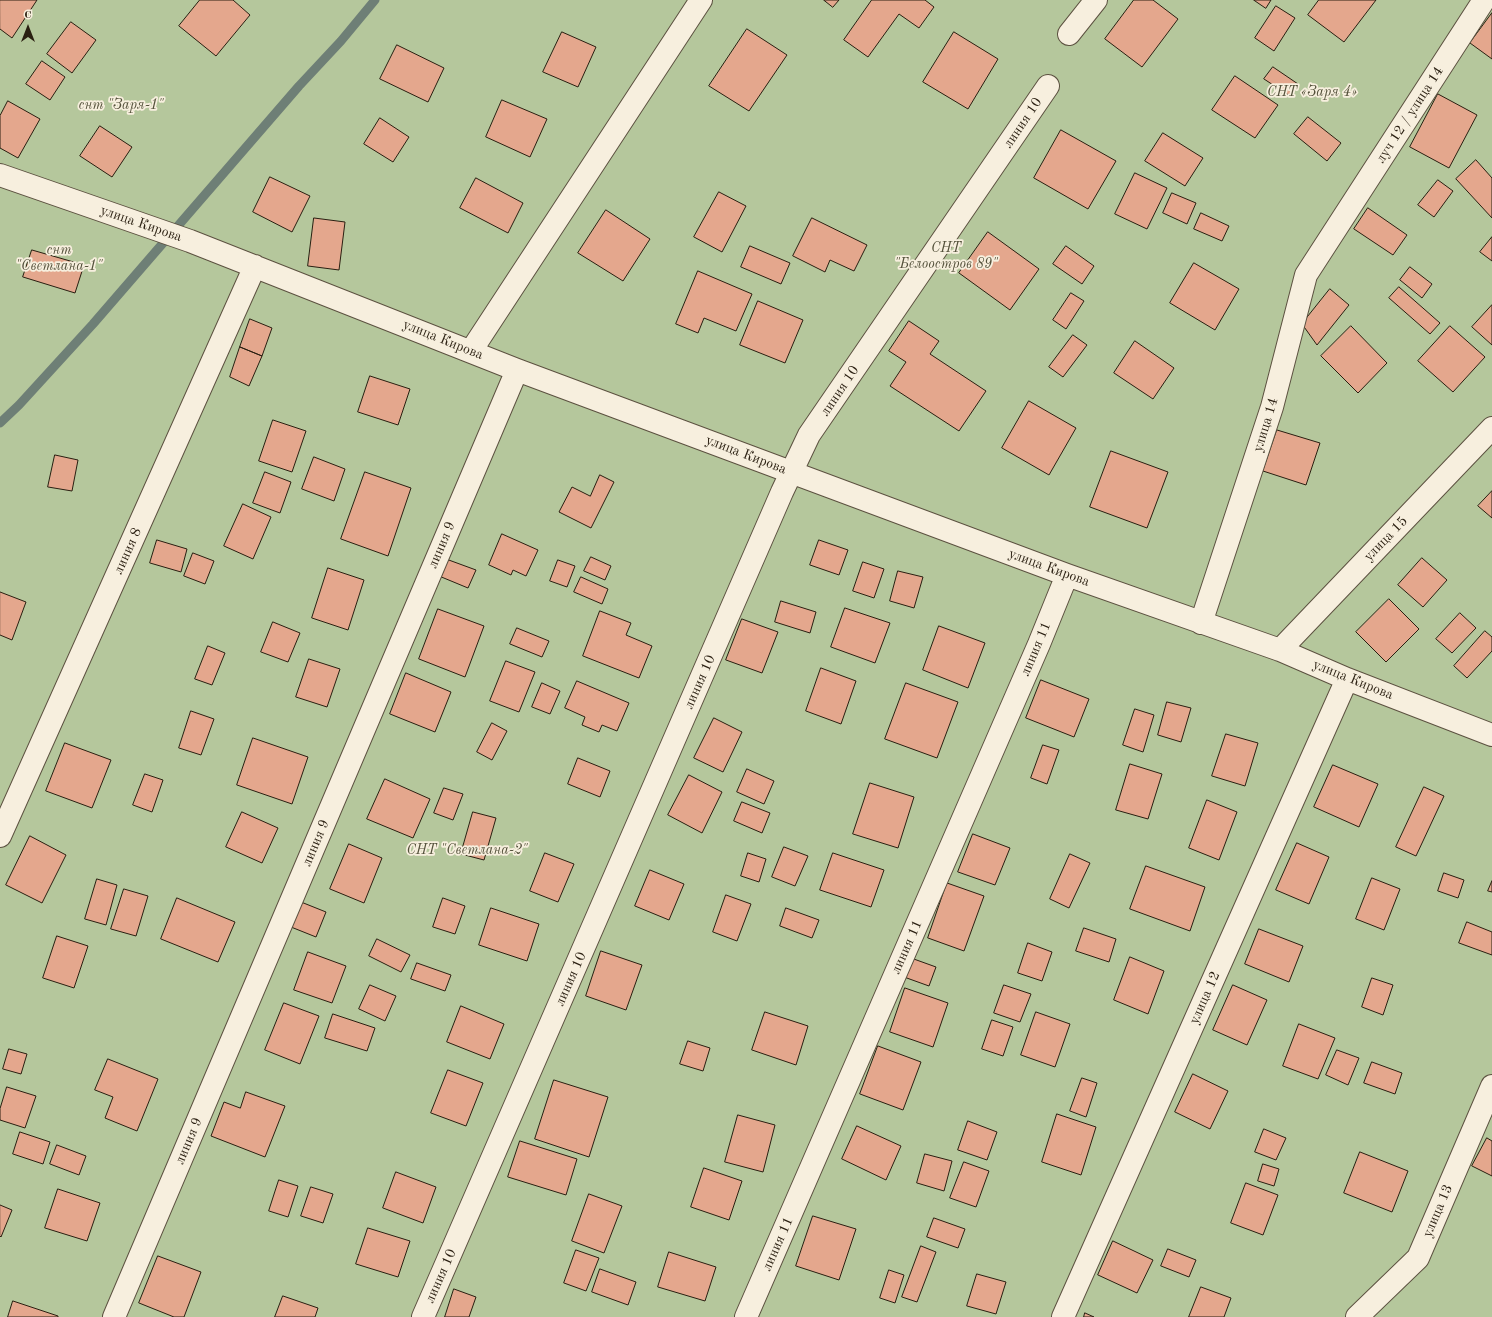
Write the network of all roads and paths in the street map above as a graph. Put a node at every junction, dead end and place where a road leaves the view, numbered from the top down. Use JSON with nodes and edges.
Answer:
{"nodes":[{"id":1,"x":701,"y":0,"type":"edge"},
{"id":2,"x":1096,"y":0,"type":"edge"},
{"id":3,"x":1484,"y":0,"type":"edge"},
{"id":4,"x":1069,"y":34,"type":"dead end"},
{"id":5,"x":1048,"y":86,"type":"dead end"},
{"id":6,"x":0,"y":175,"type":"edge"},
{"id":7,"x":1335,"y":230,"type":"joint"},
{"id":8,"x":255,"y":266,"type":"junction"},
{"id":9,"x":471,"y":351,"type":"junction"},
{"id":10,"x":517,"y":370,"type":"junction"},
{"id":11,"x":1492,"y":428,"type":"edge"},
{"id":12,"x":791,"y":472,"type":"junction"},
{"id":13,"x":1067,"y":575,"type":"junction"},
{"id":14,"x":1201,"y":623,"type":"junction"},
{"id":15,"x":1280,"y":650,"type":"junction"},
{"id":16,"x":1347,"y":679,"type":"junction"},
{"id":17,"x":1492,"y":735,"type":"edge"},
{"id":18,"x":0,"y":836,"type":"edge"},
{"id":19,"x":1492,"y":1086,"type":"edge"},
{"id":20,"x":114,"y":1317,"type":"edge"},
{"id":21,"x":423,"y":1317,"type":"edge"},
{"id":22,"x":746,"y":1317,"type":"edge"},
{"id":23,"x":1063,"y":1317,"type":"edge"},
{"id":24,"x":1357,"y":1317,"type":"edge"}],
"edges":[{"from":1,"to":9,"type":"street"},
{"from":2,"to":4,"type":"street"},
{"from":3,"to":7,"type":"street","name":"луч 12 / улица 14"},
{"from":5,"to":12,"type":"street","name":"линия 10"},
{"from":6,"to":8,"type":"street","name":"улица Кирова"},
{"from":7,"to":14,"type":"street","name":"улица 14"},
{"from":8,"to":9,"type":"street","name":"улица Кирова"},
{"from":8,"to":18,"type":"street","name":"линия 8"},
{"from":9,"to":10,"type":"street","name":"улица Кирова"},
{"from":10,"to":12,"type":"street","name":"улица Кирова"},
{"from":10,"to":20,"type":"street","name":"линия 9"},
{"from":11,"to":15,"type":"street","name":"улица 15"},
{"from":12,"to":13,"type":"street","name":"улица Кирова"},
{"from":12,"to":21,"type":"street","name":"линия 10"},
{"from":13,"to":14,"type":"street","name":"улица Кирова"},
{"from":13,"to":22,"type":"street","name":"линия 11"},
{"from":14,"to":15,"type":"street","name":"улица Кирова"},
{"from":15,"to":16,"type":"street","name":"улица Кирова"},
{"from":16,"to":17,"type":"street","name":"улица Кирова"},
{"from":16,"to":23,"type":"street","name":"улица 12"},
{"from":19,"to":24,"type":"street","name":"улица 13"}]}
